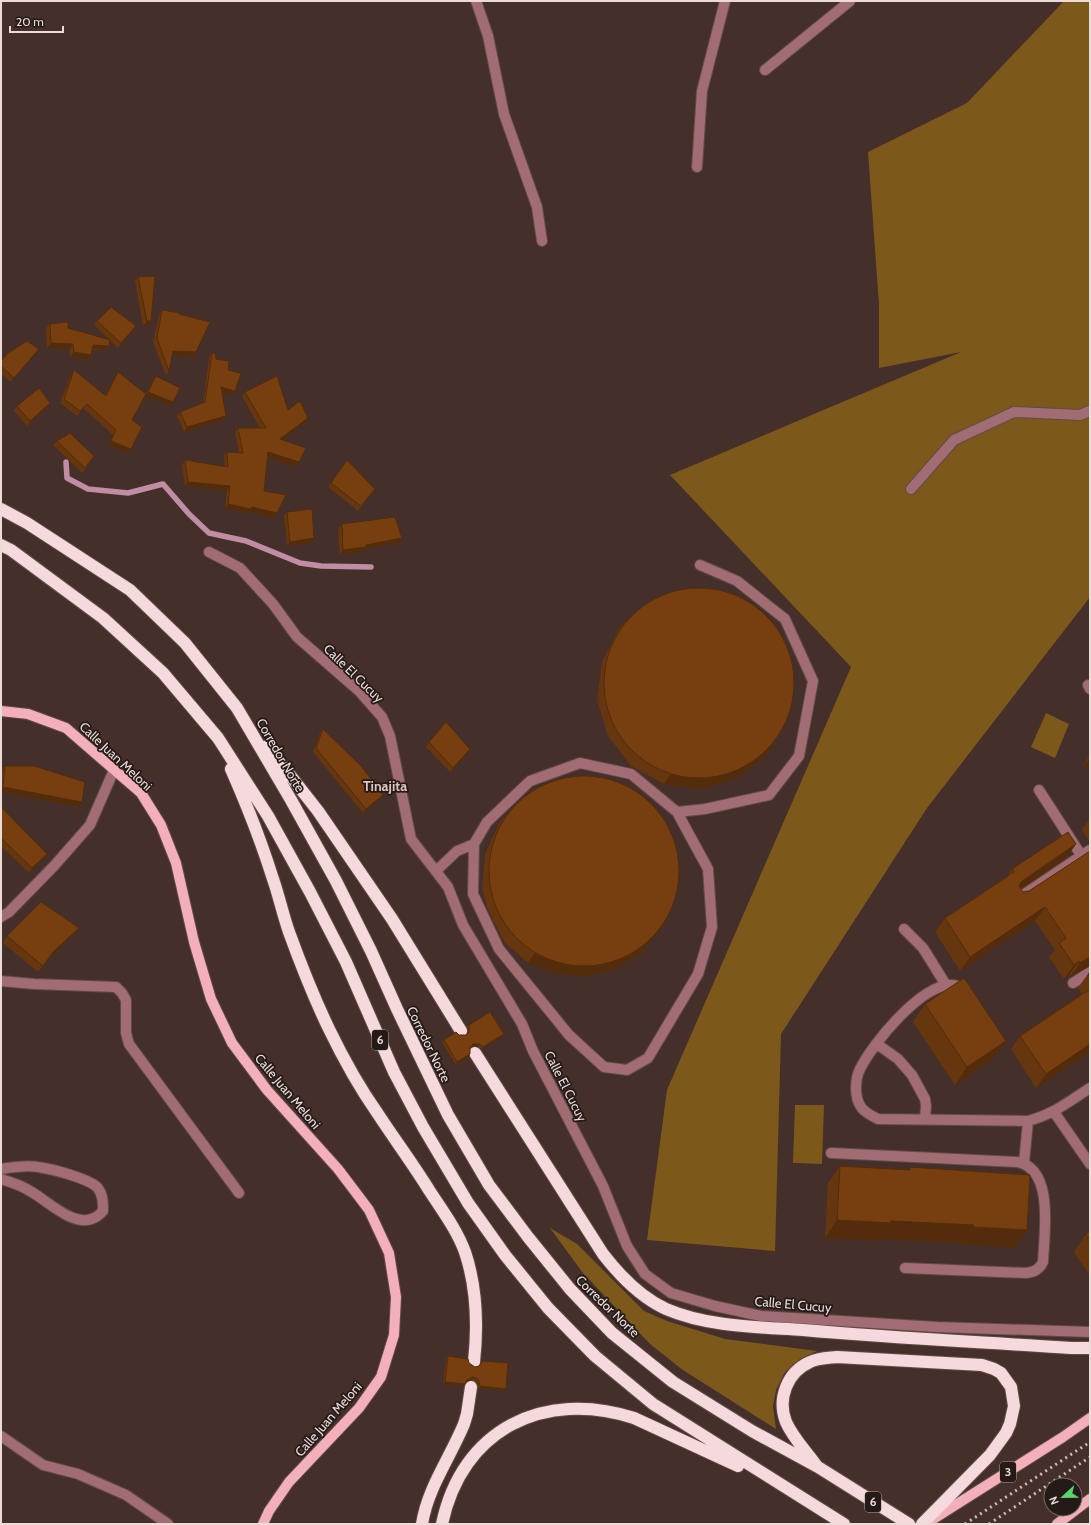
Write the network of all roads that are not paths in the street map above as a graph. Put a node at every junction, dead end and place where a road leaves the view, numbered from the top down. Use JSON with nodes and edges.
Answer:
{"nodes":[{"id":1,"x":476,"y":1,"type":"edge"},
{"id":2,"x":725,"y":1,"type":"edge"},
{"id":3,"x":850,"y":1,"type":"edge"},
{"id":4,"x":765,"y":70,"type":"dead end"},
{"id":5,"x":697,"y":167,"type":"dead end"},
{"id":6,"x":542,"y":241,"type":"dead end"},
{"id":7,"x":1090,"y":411,"type":"edge"},
{"id":8,"x":911,"y":489,"type":"dead end"},
{"id":9,"x":1,"y":509,"type":"edge"},
{"id":10,"x":1,"y":545,"type":"edge"},
{"id":11,"x":209,"y":552,"type":"dead end"},
{"id":12,"x":700,"y":565,"type":"dead end"},
{"id":13,"x":237,"y":708,"type":"junction"},
{"id":14,"x":1,"y":711,"type":"edge"},
{"id":15,"x":218,"y":738,"type":"junction"},
{"id":16,"x":114,"y":770,"type":"junction"},
{"id":17,"x":1039,"y":790,"type":"dead end"},
{"id":18,"x":677,"y":812,"type":"junction"},
{"id":19,"x":474,"y":844,"type":"junction"},
{"id":20,"x":1086,"y":853,"type":"edge"},
{"id":21,"x":1090,"y":869,"type":"edge"},
{"id":22,"x":436,"y":871,"type":"junction"},
{"id":23,"x":1016,"y":900,"type":"edge"},
{"id":24,"x":1,"y":917,"type":"edge"},
{"id":25,"x":904,"y":929,"type":"dead end"},
{"id":26,"x":1090,"y":972,"type":"edge"},
{"id":27,"x":1,"y":981,"type":"edge"},
{"id":28,"x":1073,"y":983,"type":"edge"},
{"id":29,"x":946,"y":985,"type":"junction"},
{"id":30,"x":974,"y":999,"type":"edge"},
{"id":31,"x":462,"y":1031,"type":"dead end"},
{"id":32,"x":877,"y":1044,"type":"junction"},
{"id":33,"x":475,"y":1053,"type":"dead end"},
{"id":34,"x":1090,"y":1088,"type":"edge"},
{"id":35,"x":1054,"y":1112,"type":"junction"},
{"id":36,"x":925,"y":1118,"type":"junction"},
{"id":37,"x":1028,"y":1121,"type":"junction"},
{"id":38,"x":831,"y":1153,"type":"dead end"},
{"id":39,"x":1024,"y":1163,"type":"junction"},
{"id":40,"x":1090,"y":1164,"type":"edge"},
{"id":41,"x":1,"y":1169,"type":"edge"},
{"id":42,"x":1,"y":1179,"type":"edge"},
{"id":43,"x":239,"y":1193,"type":"dead end"},
{"id":44,"x":905,"y":1268,"type":"dead end"},
{"id":45,"x":1090,"y":1332,"type":"edge"},
{"id":46,"x":1090,"y":1348,"type":"edge"},
{"id":47,"x":474,"y":1362,"type":"dead end"},
{"id":48,"x":471,"y":1387,"type":"dead end"},
{"id":49,"x":1090,"y":1418,"type":"edge"},
{"id":50,"x":1,"y":1436,"type":"edge"},
{"id":51,"x":818,"y":1467,"type":"junction"},
{"id":52,"x":782,"y":1486,"type":"junction"},
{"id":53,"x":1090,"y":1498,"type":"edge"},
{"id":54,"x":168,"y":1524,"type":"edge"},
{"id":55,"x":263,"y":1524,"type":"edge"},
{"id":56,"x":422,"y":1524,"type":"edge"},
{"id":57,"x":442,"y":1524,"type":"edge"},
{"id":58,"x":844,"y":1524,"type":"edge"},
{"id":59,"x":909,"y":1524,"type":"edge"},
{"id":60,"x":922,"y":1524,"type":"edge"},
{"id":61,"x":926,"y":1524,"type":"edge"},
{"id":62,"x":1057,"y":1524,"type":"edge"}],
"edges":[{"from":1,"to":6,"type":"street"},
{"from":2,"to":5,"type":"street"},
{"from":3,"to":4,"type":"street"},
{"from":7,"to":8,"type":"street"},
{"from":9,"to":13,"type":"highway","name":"Corredor Norte","number":"6"},
{"from":10,"to":15,"type":"highway","number":"6"},
{"from":11,"to":22,"type":"street","name":"Calle El Cucuy"},
{"from":12,"to":18,"type":"street"},
{"from":13,"to":31,"type":"highway"},
{"from":13,"to":51,"type":"highway","name":"Corredor Norte","number":"6"},
{"from":14,"to":16,"type":"main road","name":"Calle Juan Meloni"},
{"from":15,"to":47,"type":"highway"},
{"from":15,"to":52,"type":"highway","number":"6"},
{"from":16,"to":24,"type":"street"},
{"from":16,"to":55,"type":"main road","name":"Calle Juan Meloni"},
{"from":17,"to":20,"type":"street"},
{"from":18,"to":19,"type":"street"},
{"from":18,"to":19,"type":"street"},
{"from":19,"to":22,"type":"street"},
{"from":20,"to":21,"type":"street"},
{"from":20,"to":23,"type":"street"},
{"from":22,"to":45,"type":"street","name":"Calle El Cucuy"},
{"from":25,"to":29,"type":"street"},
{"from":26,"to":28,"type":"street"},
{"from":27,"to":43,"type":"street"},
{"from":29,"to":30,"type":"street"},
{"from":29,"to":32,"type":"street"},
{"from":32,"to":36,"type":"street"},
{"from":32,"to":36,"type":"street"},
{"from":33,"to":46,"type":"highway"},
{"from":34,"to":35,"type":"street"},
{"from":35,"to":37,"type":"street"},
{"from":35,"to":40,"type":"street"},
{"from":36,"to":37,"type":"street"},
{"from":37,"to":39,"type":"street"},
{"from":38,"to":39,"type":"street"},
{"from":39,"to":44,"type":"street"},
{"from":41,"to":42,"type":"street"},
{"from":48,"to":56,"type":"highway"},
{"from":49,"to":61,"type":"main road","number":"3"},
{"from":50,"to":54,"type":"street"},
{"from":51,"to":59,"type":"highway","name":"Corredor Norte","number":"6"},
{"from":51,"to":60,"type":"highway"},
{"from":52,"to":57,"type":"highway"},
{"from":52,"to":58,"type":"highway","number":"6"},
{"from":53,"to":62,"type":"main road"}]}
